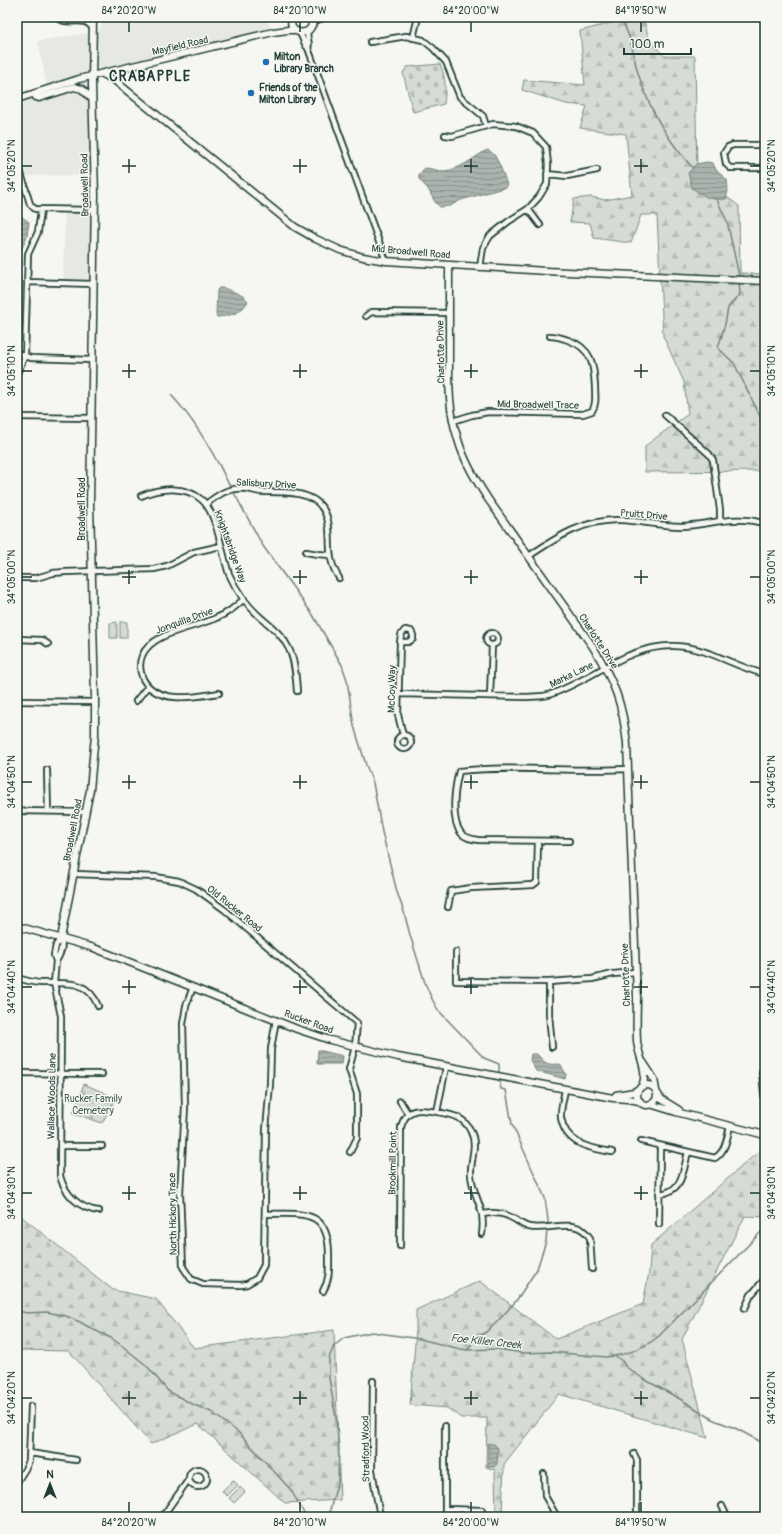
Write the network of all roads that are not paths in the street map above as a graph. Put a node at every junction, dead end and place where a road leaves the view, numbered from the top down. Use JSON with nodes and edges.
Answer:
{"nodes":[{"id":1,"x":56,"y":17,"type":"edge"},
{"id":2,"x":88,"y":17,"type":"edge"},
{"id":3,"x":93,"y":17,"type":"edge"},
{"id":4,"x":97,"y":17,"type":"edge"},
{"id":5,"x":310,"y":17,"type":"edge"},
{"id":6,"x":323,"y":17,"type":"edge"},
{"id":7,"x":418,"y":17,"type":"edge"},
{"id":8,"x":292,"y":19,"type":"edge"},
{"id":9,"x":83,"y":21,"type":"junction"},
{"id":10,"x":310,"y":28,"type":"junction"},
{"id":11,"x":93,"y":32,"type":"junction"},
{"id":12,"x":273,"y":32,"type":"junction"},
{"id":13,"x":297,"y":32,"type":"junction"},
{"id":14,"x":413,"y":38,"type":"junction"},
{"id":15,"x":370,"y":42,"type":"dead end"},
{"id":16,"x":308,"y":48,"type":"junction"},
{"id":17,"x":119,"y":70,"type":"junction"},
{"id":18,"x":103,"y":74,"type":"junction"},
{"id":19,"x":92,"y":77,"type":"junction"},
{"id":20,"x":114,"y":80,"type":"junction"},
{"id":21,"x":36,"y":97,"type":"junction"},
{"id":22,"x":17,"y":99,"type":"edge"},
{"id":23,"x":92,"y":99,"type":"junction"},
{"id":24,"x":17,"y":103,"type":"edge"},
{"id":25,"x":486,"y":126,"type":"junction"},
{"id":26,"x":445,"y":135,"type":"dead end"},
{"id":27,"x":765,"y":145,"type":"edge"},
{"id":28,"x":17,"y":160,"type":"edge"},
{"id":29,"x":765,"y":168,"type":"edge"},
{"id":30,"x":598,"y":170,"type":"dead end"},
{"id":31,"x":547,"y":174,"type":"junction"},
{"id":32,"x":17,"y":185,"type":"edge"},
{"id":33,"x":25,"y":185,"type":"junction"},
{"id":34,"x":528,"y":209,"type":"junction"},
{"id":35,"x":41,"y":210,"type":"junction"},
{"id":36,"x":95,"y":210,"type":"junction"},
{"id":37,"x":540,"y":225,"type":"dead end"},
{"id":38,"x":386,"y":261,"type":"junction"},
{"id":39,"x":449,"y":265,"type":"junction"},
{"id":40,"x":480,"y":267,"type":"junction"},
{"id":41,"x":765,"y":281,"type":"edge"},
{"id":42,"x":27,"y":282,"type":"junction"},
{"id":43,"x":93,"y":284,"type":"junction"},
{"id":44,"x":449,"y":313,"type":"junction"},
{"id":45,"x":366,"y":316,"type":"dead end"},
{"id":46,"x":550,"y":336,"type":"dead end"},
{"id":47,"x":17,"y":353,"type":"edge"},
{"id":48,"x":25,"y":356,"type":"junction"},
{"id":49,"x":92,"y":360,"type":"junction"},
{"id":50,"x":17,"y":373,"type":"edge"},
{"id":51,"x":665,"y":414,"type":"dead end"},
{"id":52,"x":17,"y":417,"type":"edge"},
{"id":53,"x":91,"y":418,"type":"junction"},
{"id":54,"x":453,"y":421,"type":"junction"},
{"id":55,"x":141,"y":496,"type":"dead end"},
{"id":56,"x":206,"y":504,"type":"junction"},
{"id":57,"x":720,"y":521,"type":"junction"},
{"id":58,"x":765,"y":524,"type":"edge"},
{"id":59,"x":221,"y":546,"type":"junction"},
{"id":60,"x":306,"y":552,"type":"dead end"},
{"id":61,"x":330,"y":555,"type":"junction"},
{"id":62,"x":529,"y":556,"type":"junction"},
{"id":63,"x":91,"y":571,"type":"junction"},
{"id":64,"x":17,"y":578,"type":"edge"},
{"id":65,"x":339,"y":578,"type":"dead end"},
{"id":66,"x":244,"y":599,"type":"junction"},
{"id":67,"x":17,"y":639,"type":"edge"},
{"id":68,"x":400,"y":642,"type":"dead end"},
{"id":69,"x":48,"y":644,"type":"dead end"},
{"id":70,"x":492,"y":645,"type":"dead end"},
{"id":71,"x":605,"y":667,"type":"junction"},
{"id":72,"x":765,"y":674,"type":"edge"},
{"id":73,"x":148,"y":686,"type":"junction"},
{"id":74,"x":297,"y":691,"type":"dead end"},
{"id":75,"x":219,"y":693,"type":"dead end"},
{"id":76,"x":399,"y":694,"type":"junction"},
{"id":77,"x":490,"y":696,"type":"junction"},
{"id":78,"x":17,"y":701,"type":"edge"},
{"id":79,"x":136,"y":701,"type":"dead end"},
{"id":80,"x":95,"y":702,"type":"junction"},
{"id":81,"x":403,"y":735,"type":"dead end"},
{"id":82,"x":628,"y":769,"type":"junction"},
{"id":83,"x":47,"y":770,"type":"dead end"},
{"id":84,"x":17,"y":811,"type":"edge"},
{"id":85,"x":48,"y":811,"type":"junction"},
{"id":86,"x":85,"y":812,"type":"junction"},
{"id":87,"x":538,"y":841,"type":"junction"},
{"id":88,"x":570,"y":841,"type":"dead end"},
{"id":89,"x":74,"y":874,"type":"junction"},
{"id":90,"x":448,"y":907,"type":"dead end"},
{"id":91,"x":17,"y":926,"type":"edge"},
{"id":92,"x":60,"y":938,"type":"junction"},
{"id":93,"x":456,"y":952,"type":"dead end"},
{"id":94,"x":636,"y":972,"type":"junction"},
{"id":95,"x":17,"y":978,"type":"edge"},
{"id":96,"x":549,"y":982,"type":"junction"},
{"id":97,"x":54,"y":983,"type":"junction"},
{"id":98,"x":193,"y":987,"type":"junction"},
{"id":99,"x":98,"y":1006,"type":"dead end"},
{"id":100,"x":276,"y":1020,"type":"junction"},
{"id":101,"x":355,"y":1047,"type":"junction"},
{"id":102,"x":552,"y":1047,"type":"dead end"},
{"id":103,"x":642,"y":1060,"type":"junction"},
{"id":104,"x":446,"y":1067,"type":"junction"},
{"id":105,"x":762,"y":1072,"type":"dead end"},
{"id":106,"x":17,"y":1073,"type":"edge"},
{"id":107,"x":61,"y":1074,"type":"junction"},
{"id":108,"x":102,"y":1074,"type":"dead end"},
{"id":109,"x":641,"y":1087,"type":"junction"},
{"id":110,"x":565,"y":1089,"type":"junction"},
{"id":111,"x":656,"y":1092,"type":"junction"},
{"id":112,"x":605,"y":1096,"type":"junction"},
{"id":113,"x":400,"y":1101,"type":"dead end"},
{"id":114,"x":640,"y":1101,"type":"junction"},
{"id":115,"x":650,"y":1104,"type":"junction"},
{"id":116,"x":765,"y":1104,"type":"edge"},
{"id":117,"x":438,"y":1112,"type":"junction"},
{"id":118,"x":684,"y":1113,"type":"junction"},
{"id":119,"x":408,"y":1114,"type":"junction"},
{"id":120,"x":730,"y":1126,"type":"junction"},
{"id":121,"x":765,"y":1135,"type":"edge"},
{"id":122,"x":641,"y":1141,"type":"dead end"},
{"id":123,"x":60,"y":1146,"type":"junction"},
{"id":124,"x":102,"y":1146,"type":"dead end"},
{"id":125,"x":660,"y":1146,"type":"junction"},
{"id":126,"x":350,"y":1152,"type":"dead end"},
{"id":127,"x":612,"y":1152,"type":"dead end"},
{"id":128,"x":688,"y":1152,"type":"junction"},
{"id":129,"x":659,"y":1194,"type":"junction"},
{"id":130,"x":100,"y":1211,"type":"dead end"},
{"id":131,"x":265,"y":1214,"type":"junction"},
{"id":132,"x":483,"y":1214,"type":"junction"},
{"id":133,"x":659,"y":1224,"type":"dead end"},
{"id":134,"x":482,"y":1234,"type":"dead end"},
{"id":135,"x":400,"y":1246,"type":"dead end"},
{"id":136,"x":592,"y":1269,"type":"dead end"},
{"id":137,"x":765,"y":1279,"type":"edge"},
{"id":138,"x":323,"y":1291,"type":"dead end"},
{"id":139,"x":745,"y":1308,"type":"dead end"},
{"id":140,"x":373,"y":1381,"type":"dead end"},
{"id":141,"x":31,"y":1406,"type":"dead end"},
{"id":142,"x":445,"y":1426,"type":"dead end"},
{"id":143,"x":30,"y":1453,"type":"junction"},
{"id":144,"x":634,"y":1454,"type":"dead end"},
{"id":145,"x":76,"y":1460,"type":"dead end"},
{"id":146,"x":544,"y":1474,"type":"dead end"},
{"id":147,"x":189,"y":1479,"type":"dead end"},
{"id":148,"x":17,"y":1482,"type":"edge"},
{"id":149,"x":722,"y":1506,"type":"dead end"},
{"id":150,"x":445,"y":1509,"type":"junction"},
{"id":151,"x":482,"y":1510,"type":"dead end"},
{"id":152,"x":162,"y":1517,"type":"edge"},
{"id":153,"x":380,"y":1517,"type":"edge"},
{"id":154,"x":445,"y":1517,"type":"edge"},
{"id":155,"x":557,"y":1517,"type":"edge"},
{"id":156,"x":637,"y":1517,"type":"edge"},
{"id":157,"x":727,"y":1517,"type":"edge"}],
"edges":[{"from":1,"to":9,"type":"street"},
{"from":2,"to":9,"type":"street"},
{"from":3,"to":11,"type":"street"},
{"from":4,"to":11,"type":"street"},
{"from":5,"to":10,"type":"street"},
{"from":6,"to":10,"type":"street"},
{"from":7,"to":14,"type":"street"},
{"from":8,"to":12,"type":"street","name":"Mayfield Road"},
{"from":8,"to":13,"type":"street"},
{"from":9,"to":11,"type":"street"},
{"from":10,"to":13,"type":"street","name":"Mayfield Road"},
{"from":10,"to":16,"type":"street"},
{"from":11,"to":19,"type":"street","name":"Broadwell Road"},
{"from":12,"to":13,"type":"street","name":"Mayfield Road"},
{"from":12,"to":17,"type":"street","name":"Mayfield Road"},
{"from":13,"to":16,"type":"street"},
{"from":14,"to":15,"type":"street"},
{"from":14,"to":25,"type":"street"},
{"from":16,"to":38,"type":"street"},
{"from":17,"to":18,"type":"street","name":"Mayfield Road"},
{"from":17,"to":20,"type":"street"},
{"from":18,"to":19,"type":"street","name":"Mayfield Road"},
{"from":18,"to":20,"type":"street","name":"Mid Broadwell Road"},
{"from":19,"to":21,"type":"street"},
{"from":19,"to":22,"type":"street"},
{"from":19,"to":23,"type":"street","name":"Broadwell Road"},
{"from":20,"to":38,"type":"street","name":"Mid Broadwell Road"},
{"from":21,"to":23,"type":"street"},
{"from":21,"to":24,"type":"street"},
{"from":23,"to":36,"type":"street","name":"Broadwell Road"},
{"from":25,"to":26,"type":"street"},
{"from":25,"to":31,"type":"street"},
{"from":27,"to":29,"type":"street"},
{"from":28,"to":33,"type":"street"},
{"from":30,"to":31,"type":"street"},
{"from":31,"to":34,"type":"street"},
{"from":32,"to":33,"type":"street"},
{"from":33,"to":35,"type":"street"},
{"from":34,"to":37,"type":"street"},
{"from":34,"to":40,"type":"street"},
{"from":35,"to":36,"type":"street"},
{"from":35,"to":42,"type":"street"},
{"from":36,"to":43,"type":"street","name":"Broadwell Road"},
{"from":38,"to":39,"type":"street","name":"Mid Broadwell Road"},
{"from":39,"to":40,"type":"street","name":"Mid Broadwell Road"},
{"from":39,"to":44,"type":"street","name":"Charlotte Drive"},
{"from":40,"to":41,"type":"street","name":"Mid Broadwell Road"},
{"from":42,"to":43,"type":"street"},
{"from":42,"to":48,"type":"street"},
{"from":43,"to":49,"type":"street","name":"Broadwell Road"},
{"from":44,"to":45,"type":"street"},
{"from":44,"to":54,"type":"street","name":"Charlotte Drive"},
{"from":46,"to":54,"type":"street","name":"Mid Broadwell Trace"},
{"from":47,"to":48,"type":"street"},
{"from":48,"to":49,"type":"street"},
{"from":48,"to":50,"type":"street"},
{"from":49,"to":53,"type":"street","name":"Broadwell Road"},
{"from":51,"to":57,"type":"street"},
{"from":52,"to":53,"type":"street"},
{"from":53,"to":63,"type":"street","name":"Broadwell Road"},
{"from":54,"to":62,"type":"street","name":"Charlotte Drive"},
{"from":55,"to":56,"type":"street","name":"Knightsbridge Way"},
{"from":56,"to":59,"type":"street","name":"Knightsbridge Way"},
{"from":56,"to":61,"type":"street","name":"Salisbury Drive"},
{"from":57,"to":58,"type":"street","name":"Pruitt Drive"},
{"from":57,"to":62,"type":"street","name":"Pruitt Drive"},
{"from":59,"to":63,"type":"street"},
{"from":59,"to":66,"type":"street","name":"Knightsbridge Way"},
{"from":60,"to":61,"type":"street"},
{"from":61,"to":65,"type":"street","name":"Salisbury Drive"},
{"from":62,"to":71,"type":"street","name":"Charlotte Drive"},
{"from":63,"to":64,"type":"street"},
{"from":63,"to":80,"type":"street","name":"Broadwell Road"},
{"from":66,"to":73,"type":"street","name":"Jonquilla Drive"},
{"from":66,"to":74,"type":"street","name":"Knightsbridge Way"},
{"from":67,"to":69,"type":"street"},
{"from":68,"to":76,"type":"street","name":"McCoy Way"},
{"from":70,"to":77,"type":"street"},
{"from":71,"to":72,"type":"street","name":"Marka Lane"},
{"from":71,"to":77,"type":"street","name":"Marka Lane"},
{"from":71,"to":82,"type":"street","name":"Charlotte Drive"},
{"from":73,"to":75,"type":"street"},
{"from":73,"to":79,"type":"street"},
{"from":76,"to":77,"type":"street","name":"Marka Lane"},
{"from":76,"to":81,"type":"street","name":"McCoy Way"},
{"from":78,"to":80,"type":"street"},
{"from":80,"to":86,"type":"street","name":"Broadwell Road"},
{"from":82,"to":87,"type":"street"},
{"from":82,"to":94,"type":"street","name":"Charlotte Drive"},
{"from":83,"to":85,"type":"street"},
{"from":84,"to":85,"type":"street"},
{"from":85,"to":86,"type":"street"},
{"from":86,"to":89,"type":"street","name":"Broadwell Road"},
{"from":87,"to":88,"type":"street"},
{"from":87,"to":90,"type":"street"},
{"from":89,"to":92,"type":"street","name":"Broadwell Road"},
{"from":89,"to":101,"type":"street","name":"Old Rucker Road"},
{"from":91,"to":92,"type":"street","name":"Rucker Road"},
{"from":92,"to":97,"type":"street","name":"Wallace Woods Lane"},
{"from":92,"to":98,"type":"street","name":"Rucker Road"},
{"from":93,"to":96,"type":"street"},
{"from":94,"to":96,"type":"street"},
{"from":94,"to":103,"type":"street","name":"Charlotte Drive"},
{"from":95,"to":97,"type":"street"},
{"from":96,"to":102,"type":"street"},
{"from":97,"to":99,"type":"street"},
{"from":97,"to":107,"type":"street","name":"Wallace Woods Lane"},
{"from":98,"to":100,"type":"street","name":"Rucker Road"},
{"from":98,"to":131,"type":"street","name":"North Hickory Trace"},
{"from":100,"to":101,"type":"street","name":"Rucker Road"},
{"from":100,"to":131,"type":"street","name":"North Hickory Trace"},
{"from":101,"to":104,"type":"street","name":"Rucker Road"},
{"from":101,"to":126,"type":"street"},
{"from":103,"to":109,"type":"street","name":"Charlotte Drive"},
{"from":103,"to":111,"type":"street","name":"Charlotte Drive"},
{"from":104,"to":110,"type":"street","name":"Rucker Road"},
{"from":104,"to":117,"type":"street"},
{"from":105,"to":116,"type":"street"},
{"from":106,"to":107,"type":"street"},
{"from":107,"to":108,"type":"street"},
{"from":107,"to":123,"type":"street","name":"Wallace Woods Lane"},
{"from":109,"to":111,"type":"street"},
{"from":109,"to":112,"type":"street","name":"Rucker Road"},
{"from":109,"to":114,"type":"street"},
{"from":110,"to":112,"type":"street","name":"Rucker Road"},
{"from":110,"to":127,"type":"street"},
{"from":111,"to":115,"type":"street"},
{"from":111,"to":118,"type":"street"},
{"from":112,"to":114,"type":"street","name":"Rucker Road"},
{"from":113,"to":119,"type":"street"},
{"from":114,"to":115,"type":"street"},
{"from":115,"to":118,"type":"street"},
{"from":117,"to":119,"type":"street"},
{"from":117,"to":132,"type":"street"},
{"from":118,"to":120,"type":"street"},
{"from":119,"to":135,"type":"street","name":"Brookmill Point"},
{"from":120,"to":121,"type":"street"},
{"from":120,"to":128,"type":"street"},
{"from":122,"to":125,"type":"street"},
{"from":123,"to":124,"type":"street"},
{"from":123,"to":130,"type":"street","name":"Wallace Woods Lane"},
{"from":125,"to":128,"type":"street"},
{"from":125,"to":129,"type":"street"},
{"from":128,"to":129,"type":"street"},
{"from":129,"to":133,"type":"street"},
{"from":131,"to":138,"type":"street"},
{"from":132,"to":134,"type":"street"},
{"from":132,"to":136,"type":"street"},
{"from":137,"to":139,"type":"street"},
{"from":140,"to":153,"type":"street","name":"Stradford Wood"},
{"from":141,"to":143,"type":"street"},
{"from":142,"to":150,"type":"street"},
{"from":143,"to":145,"type":"street"},
{"from":143,"to":148,"type":"street"},
{"from":144,"to":156,"type":"street"},
{"from":146,"to":155,"type":"street"},
{"from":147,"to":152,"type":"street"},
{"from":149,"to":157,"type":"street"},
{"from":150,"to":151,"type":"street"},
{"from":150,"to":154,"type":"street"}]}
